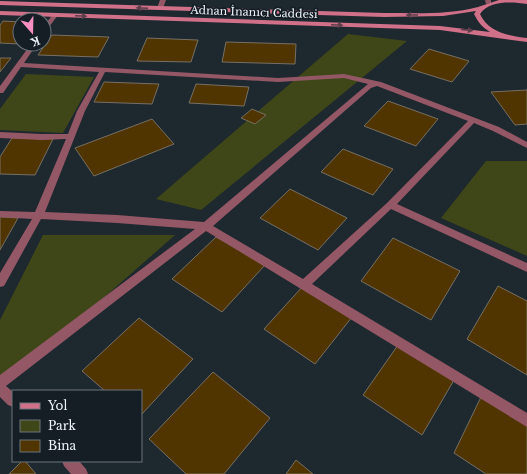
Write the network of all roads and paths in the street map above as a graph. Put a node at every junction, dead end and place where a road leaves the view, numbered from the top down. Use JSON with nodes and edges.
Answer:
{"nodes":[{"id":1,"x":163,"y":0,"type":"edge"},
{"id":2,"x":488,"y":1,"type":"edge"},
{"id":3,"x":526,"y":1,"type":"edge"},
{"id":4,"x":0,"y":3,"type":"edge"},
{"id":5,"x":160,"y":8,"type":"junction"},
{"id":6,"x":479,"y":9,"type":"junction"},
{"id":7,"x":0,"y":13,"type":"edge"},
{"id":8,"x":55,"y":15,"type":"junction"},
{"id":9,"x":52,"y":19,"type":"edge"},
{"id":10,"x":507,"y":36,"type":"junction"},
{"id":11,"x":518,"y":39,"type":"joint"},
{"id":12,"x":527,"y":41,"type":"edge"},
{"id":13,"x":28,"y":52,"type":"edge"},
{"id":14,"x":18,"y":65,"type":"junction"},
{"id":15,"x":103,"y":70,"type":"junction"},
{"id":16,"x":378,"y":84,"type":"junction"},
{"id":17,"x":0,"y":91,"type":"edge"},
{"id":18,"x":473,"y":120,"type":"junction"},
{"id":19,"x":0,"y":135,"type":"edge"},
{"id":20,"x":72,"y":136,"type":"junction"},
{"id":21,"x":527,"y":145,"type":"edge"},
{"id":22,"x":390,"y":205,"type":"junction"},
{"id":23,"x":0,"y":214,"type":"edge"},
{"id":24,"x":39,"y":215,"type":"junction"},
{"id":25,"x":206,"y":226,"type":"junction"},
{"id":26,"x":527,"y":268,"type":"edge"},
{"id":27,"x":0,"y":283,"type":"edge"},
{"id":28,"x":304,"y":285,"type":"junction"},
{"id":29,"x":0,"y":383,"type":"edge"},
{"id":30,"x":0,"y":388,"type":"edge"},
{"id":31,"x":12,"y":400,"type":"edge"},
{"id":32,"x":527,"y":420,"type":"edge"},
{"id":33,"x":70,"y":462,"type":"edge"},
{"id":34,"x":81,"y":474,"type":"edge"}],
"edges":[{"from":1,"to":5,"type":"street"},
{"from":2,"to":3,"type":"main road"},
{"from":2,"to":6,"type":"main road"},
{"from":5,"to":4,"type":"main road","name":"Adnan İnanıcı Caddesi","one_way":true},
{"from":6,"to":5,"type":"main road","name":"Adnan İnanıcı Caddesi","one_way":true},
{"from":6,"to":10,"type":"main road"},
{"from":7,"to":8,"type":"main road","name":"Adnan İnanıcı Caddesi"},
{"from":8,"to":9,"type":"street"},
{"from":8,"to":10,"type":"main road","name":"Adnan İnanıcı Caddesi","one_way":true},
{"from":10,"to":11,"type":"main road"},
{"from":11,"to":12,"type":"street"},
{"from":13,"to":14,"type":"street"},
{"from":14,"to":15,"type":"street"},
{"from":14,"to":17,"type":"street"},
{"from":15,"to":16,"type":"street"},
{"from":15,"to":20,"type":"street"},
{"from":16,"to":18,"type":"street"},
{"from":16,"to":25,"type":"street"},
{"from":18,"to":21,"type":"street"},
{"from":18,"to":22,"type":"street"},
{"from":19,"to":20,"type":"street"},
{"from":20,"to":24,"type":"street"},
{"from":22,"to":26,"type":"street"},
{"from":22,"to":28,"type":"street"},
{"from":23,"to":24,"type":"street"},
{"from":24,"to":25,"type":"street"},
{"from":24,"to":27,"type":"street"},
{"from":25,"to":28,"type":"street"},
{"from":25,"to":29,"type":"street"},
{"from":28,"to":32,"type":"street"},
{"from":30,"to":31,"type":"street"},
{"from":33,"to":34,"type":"street"}]}
